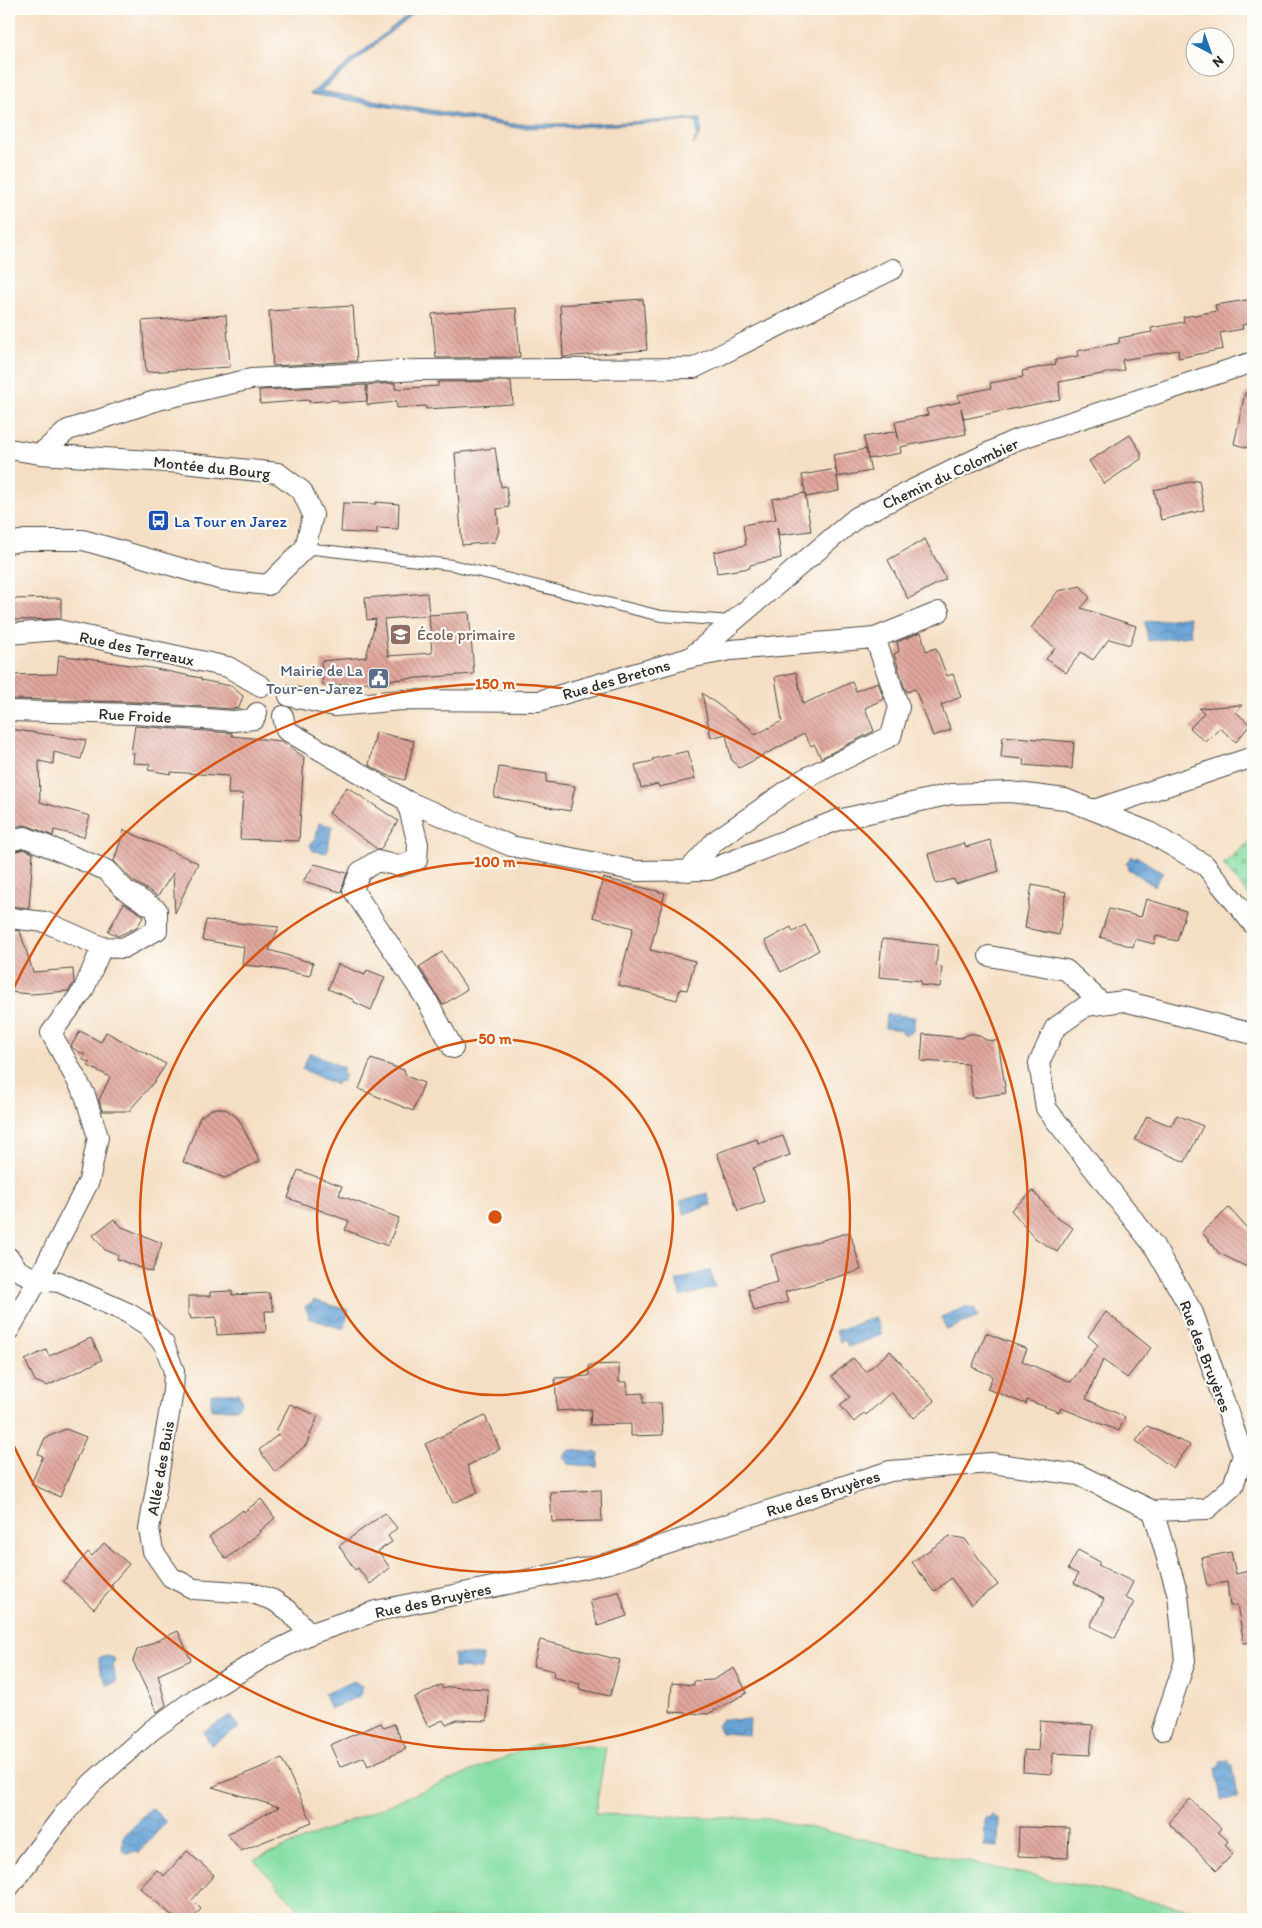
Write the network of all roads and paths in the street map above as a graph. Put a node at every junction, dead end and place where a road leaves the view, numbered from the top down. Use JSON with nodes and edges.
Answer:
{"nodes":[{"id":1,"x":893,"y":269,"type":"dead end"},
{"id":2,"x":1253,"y":362,"type":"edge"},
{"id":3,"x":9,"y":449,"type":"edge"},
{"id":4,"x":40,"y":454,"type":"junction"},
{"id":5,"x":9,"y":543,"type":"edge"},
{"id":6,"x":305,"y":548,"type":"junction"},
{"id":7,"x":939,"y":612,"type":"dead end"},
{"id":8,"x":733,"y":621,"type":"junction"},
{"id":9,"x":9,"y":634,"type":"edge"},
{"id":10,"x":875,"y":638,"type":"junction"},
{"id":11,"x":689,"y":658,"type":"junction"},
{"id":12,"x":261,"y":686,"type":"junction"},
{"id":13,"x":289,"y":696,"type":"junction"},
{"id":14,"x":9,"y":710,"type":"edge"},
{"id":15,"x":257,"y":713,"type":"junction"},
{"id":16,"x":283,"y":716,"type":"junction"},
{"id":17,"x":1253,"y":757,"type":"edge"},
{"id":18,"x":407,"y":801,"type":"junction"},
{"id":19,"x":1094,"y":810,"type":"junction"},
{"id":20,"x":9,"y":841,"type":"edge"},
{"id":21,"x":688,"y":870,"type":"junction"},
{"id":22,"x":9,"y":918,"type":"edge"},
{"id":23,"x":1253,"y":924,"type":"edge"},
{"id":24,"x":102,"y":947,"type":"junction"},
{"id":25,"x":989,"y":956,"type":"dead end"},
{"id":26,"x":1102,"y":1004,"type":"junction"},
{"id":27,"x":1253,"y":1034,"type":"edge"},
{"id":28,"x":453,"y":1048,"type":"dead end"},
{"id":29,"x":9,"y":1258,"type":"edge"},
{"id":30,"x":38,"y":1280,"type":"junction"},
{"id":31,"x":9,"y":1330,"type":"edge"},
{"id":32,"x":1153,"y":1511,"type":"junction"},
{"id":33,"x":310,"y":1634,"type":"junction"},
{"id":34,"x":1162,"y":1730,"type":"dead end"},
{"id":35,"x":9,"y":1887,"type":"edge"}],
"edges":[{"from":1,"to":4,"type":"street"},
{"from":2,"to":8,"type":"street","name":"Chemin du Colombier"},
{"from":3,"to":4,"type":"street","name":"Montée du Bourg"},
{"from":4,"to":6,"type":"street","name":"Montée du Bourg"},
{"from":5,"to":6,"type":"street"},
{"from":6,"to":8,"type":"lane"},
{"from":7,"to":10,"type":"street","name":"Rue des Bretons"},
{"from":8,"to":11,"type":"street","name":"Chemin du Colombier"},
{"from":9,"to":12,"type":"street","name":"Rue des Terreaux"},
{"from":10,"to":11,"type":"street","name":"Rue des Bretons"},
{"from":10,"to":21,"type":"street"},
{"from":11,"to":13,"type":"street","name":"Rue des Bretons"},
{"from":12,"to":13,"type":"street"},
{"from":12,"to":15,"type":"street"},
{"from":13,"to":16,"type":"street"},
{"from":14,"to":15,"type":"street","name":"Rue Froide"},
{"from":15,"to":16,"type":"street"},
{"from":16,"to":18,"type":"street"},
{"from":17,"to":19,"type":"street"},
{"from":18,"to":21,"type":"street"},
{"from":18,"to":28,"type":"street"},
{"from":19,"to":21,"type":"street"},
{"from":19,"to":23,"type":"street"},
{"from":20,"to":24,"type":"street"},
{"from":22,"to":24,"type":"street"},
{"from":24,"to":30,"type":"street"},
{"from":25,"to":26,"type":"street"},
{"from":26,"to":27,"type":"street","name":"Rue des Bruyères"},
{"from":26,"to":32,"type":"street","name":"Rue des Bruyères"},
{"from":29,"to":30,"type":"street"},
{"from":30,"to":31,"type":"street"},
{"from":30,"to":33,"type":"street","name":"Allée des Buis"},
{"from":32,"to":33,"type":"street","name":"Rue des Bruyères"},
{"from":32,"to":34,"type":"street"},
{"from":33,"to":35,"type":"street","name":"Rue des Bruyères"}]}
